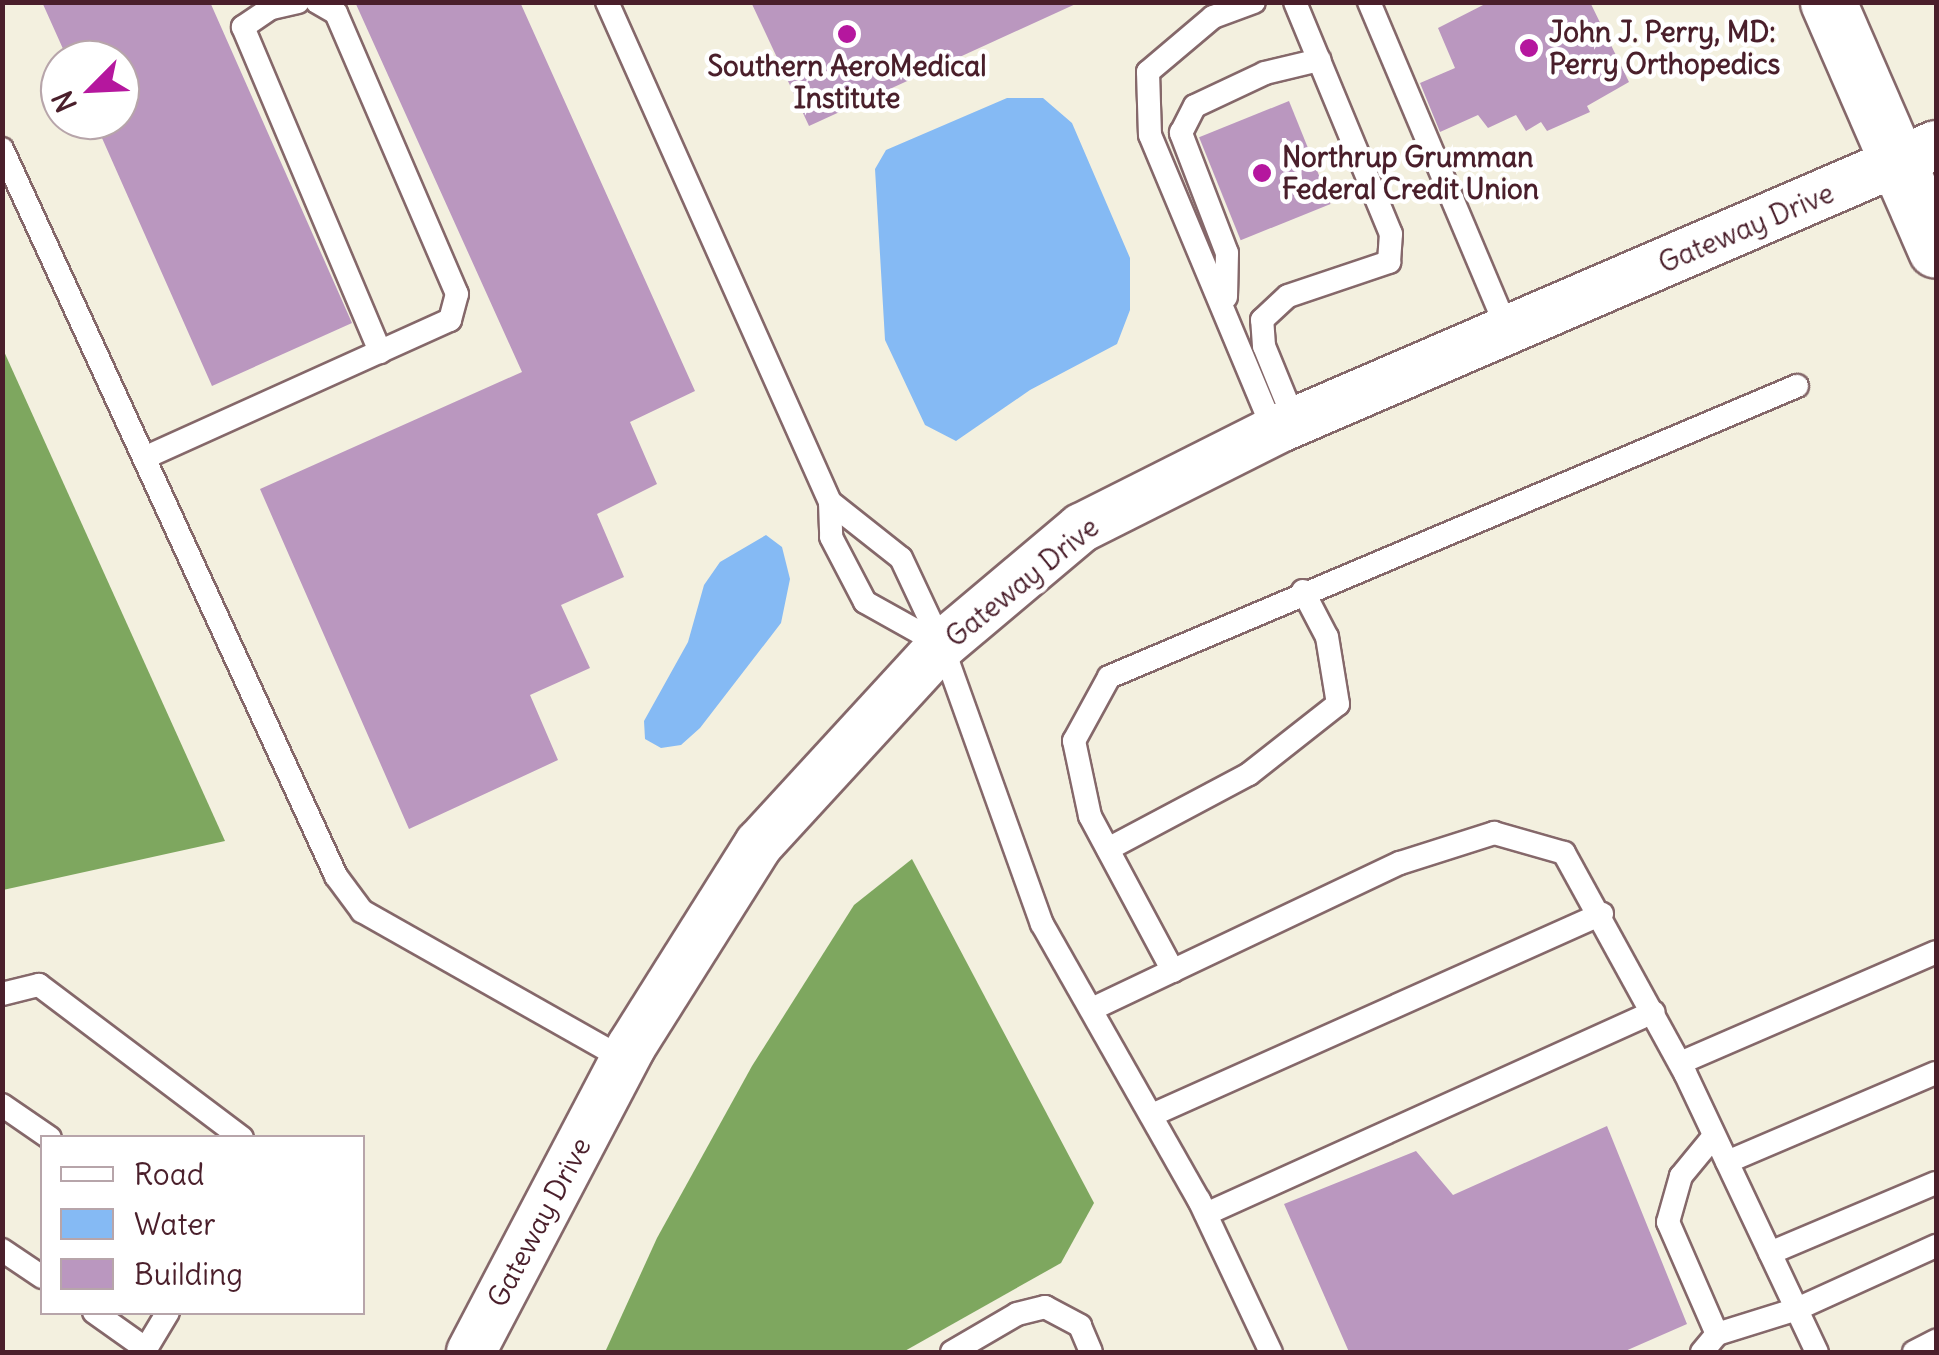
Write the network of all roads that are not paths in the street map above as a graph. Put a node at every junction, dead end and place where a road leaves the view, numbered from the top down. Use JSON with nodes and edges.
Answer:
{"nodes":[{"id":1,"x":298,"y":2,"type":"edge"},
{"id":2,"x":317,"y":2,"type":"edge"},
{"id":3,"x":607,"y":2,"type":"edge"},
{"id":4,"x":1254,"y":2,"type":"edge"},
{"id":5,"x":1295,"y":2,"type":"edge"},
{"id":6,"x":1368,"y":2,"type":"edge"},
{"id":7,"x":1828,"y":2,"type":"edge"},
{"id":8,"x":1319,"y":60,"type":"junction"},
{"id":9,"x":2,"y":149,"type":"edge"},
{"id":10,"x":1917,"y":154,"type":"edge"},
{"id":11,"x":1936,"y":250,"type":"edge"},
{"id":12,"x":1226,"y":304,"type":"junction"},
{"id":13,"x":1508,"y":331,"type":"junction"},
{"id":14,"x":380,"y":352,"type":"junction"},
{"id":15,"x":1797,"y":386,"type":"dead end"},
{"id":16,"x":1284,"y":427,"type":"junction"},
{"id":17,"x":144,"y":458,"type":"junction"},
{"id":18,"x":830,"y":502,"type":"junction"},
{"id":19,"x":1303,"y":592,"type":"junction"},
{"id":20,"x":942,"y":645,"type":"junction"},
{"id":21,"x":1108,"y":849,"type":"junction"},
{"id":22,"x":1602,"y":914,"type":"junction"},
{"id":23,"x":1936,"y":952,"type":"edge"},
{"id":24,"x":1173,"y":970,"type":"junction"},
{"id":25,"x":2,"y":994,"type":"edge"},
{"id":26,"x":1092,"y":1009,"type":"junction"},
{"id":27,"x":1653,"y":1012,"type":"junction"},
{"id":28,"x":624,"y":1059,"type":"junction"},
{"id":29,"x":1680,"y":1064,"type":"junction"},
{"id":30,"x":1936,"y":1073,"type":"edge"},
{"id":31,"x":2,"y":1106,"type":"edge"},
{"id":32,"x":1152,"y":1115,"type":"junction"},
{"id":33,"x":46,"y":1135,"type":"edge"},
{"id":34,"x":238,"y":1135,"type":"edge"},
{"id":35,"x":1714,"y":1136,"type":"junction"},
{"id":36,"x":1726,"y":1162,"type":"junction"},
{"id":37,"x":1936,"y":1184,"type":"edge"},
{"id":38,"x":1206,"y":1214,"type":"junction"},
{"id":39,"x":1936,"y":1246,"type":"edge"},
{"id":40,"x":2,"y":1250,"type":"edge"},
{"id":41,"x":1770,"y":1252,"type":"junction"},
{"id":42,"x":40,"y":1276,"type":"edge"},
{"id":43,"x":1796,"y":1309,"type":"junction"},
{"id":44,"x":98,"y":1315,"type":"edge"},
{"id":45,"x":166,"y":1315,"type":"edge"},
{"id":46,"x":1936,"y":1341,"type":"edge"},
{"id":47,"x":1710,"y":1343,"type":"edge"},
{"id":48,"x":145,"y":1350,"type":"edge"},
{"id":49,"x":471,"y":1352,"type":"edge"},
{"id":50,"x":952,"y":1352,"type":"edge"},
{"id":51,"x":1091,"y":1352,"type":"edge"},
{"id":52,"x":1271,"y":1352,"type":"edge"},
{"id":53,"x":1817,"y":1352,"type":"edge"},
{"id":54,"x":1914,"y":1352,"type":"edge"}],
"edges":[{"from":1,"to":14,"type":"lane"},
{"from":2,"to":14,"type":"lane"},
{"from":3,"to":18,"type":"lane"},
{"from":4,"to":12,"type":"lane"},
{"from":5,"to":8,"type":"lane"},
{"from":6,"to":13,"type":"lane"},
{"from":7,"to":10,"type":"street"},
{"from":8,"to":12,"type":"lane"},
{"from":8,"to":16,"type":"lane"},
{"from":9,"to":17,"type":"lane"},
{"from":10,"to":11,"type":"street"},
{"from":10,"to":13,"type":"street","name":"Gateway Drive"},
{"from":12,"to":16,"type":"lane"},
{"from":13,"to":16,"type":"street","name":"Gateway Drive"},
{"from":14,"to":17,"type":"lane"},
{"from":15,"to":19,"type":"lane"},
{"from":16,"to":20,"type":"street","name":"Gateway Drive"},
{"from":17,"to":28,"type":"lane"},
{"from":18,"to":20,"type":"lane"},
{"from":18,"to":20,"type":"lane"},
{"from":19,"to":21,"type":"lane"},
{"from":19,"to":21,"type":"lane"},
{"from":20,"to":26,"type":"lane"},
{"from":20,"to":28,"type":"street","name":"Gateway Drive"},
{"from":21,"to":24,"type":"lane"},
{"from":22,"to":24,"type":"lane"},
{"from":22,"to":27,"type":"lane"},
{"from":22,"to":32,"type":"lane"},
{"from":23,"to":29,"type":"lane"},
{"from":24,"to":26,"type":"lane"},
{"from":25,"to":34,"type":"lane"},
{"from":26,"to":32,"type":"lane"},
{"from":27,"to":29,"type":"lane"},
{"from":27,"to":38,"type":"lane"},
{"from":28,"to":49,"type":"street","name":"Gateway Drive"},
{"from":29,"to":35,"type":"lane"},
{"from":30,"to":36,"type":"lane"},
{"from":31,"to":33,"type":"lane"},
{"from":32,"to":38,"type":"lane"},
{"from":35,"to":36,"type":"lane"},
{"from":35,"to":47,"type":"lane"},
{"from":36,"to":41,"type":"lane"},
{"from":37,"to":41,"type":"lane"},
{"from":38,"to":52,"type":"lane"},
{"from":39,"to":43,"type":"lane"},
{"from":40,"to":42,"type":"lane"},
{"from":41,"to":43,"type":"lane"},
{"from":43,"to":47,"type":"lane"},
{"from":43,"to":53,"type":"lane"},
{"from":44,"to":48,"type":"lane"},
{"from":45,"to":48,"type":"lane"},
{"from":46,"to":54,"type":"lane"},
{"from":50,"to":51,"type":"lane"}]}
